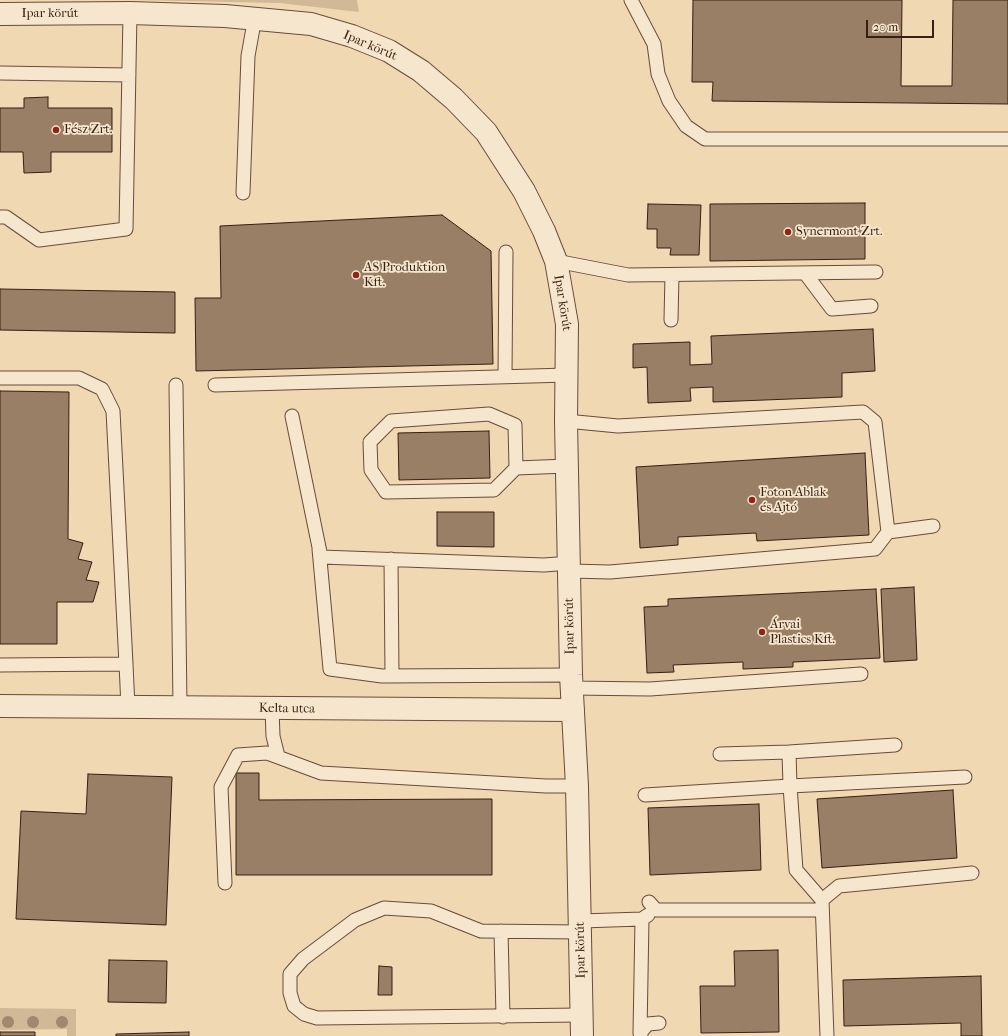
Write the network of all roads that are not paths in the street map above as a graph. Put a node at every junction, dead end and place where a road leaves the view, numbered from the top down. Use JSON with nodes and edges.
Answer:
{"nodes":[{"id":1,"x":631,"y":0,"type":"edge"},
{"id":2,"x":130,"y":13,"type":"junction"},
{"id":3,"x":0,"y":14,"type":"edge"},
{"id":4,"x":255,"y":17,"type":"junction"},
{"id":5,"x":0,"y":73,"type":"edge"},
{"id":6,"x":129,"y":75,"type":"junction"},
{"id":7,"x":1008,"y":139,"type":"edge"},
{"id":8,"x":243,"y":193,"type":"dead end"},
{"id":9,"x":0,"y":217,"type":"edge"},
{"id":10,"x":506,"y":252,"type":"dead end"},
{"id":11,"x":556,"y":261,"type":"junction"},
{"id":12,"x":876,"y":272,"type":"dead end"},
{"id":13,"x":805,"y":273,"type":"junction"},
{"id":14,"x":672,"y":275,"type":"junction"},
{"id":15,"x":871,"y":306,"type":"dead end"},
{"id":16,"x":671,"y":320,"type":"dead end"},
{"id":17,"x":567,"y":375,"type":"junction"},
{"id":18,"x":505,"y":376,"type":"junction"},
{"id":19,"x":0,"y":378,"type":"edge"},
{"id":20,"x":176,"y":385,"type":"dead end"},
{"id":21,"x":215,"y":385,"type":"dead end"},
{"id":22,"x":292,"y":416,"type":"dead end"},
{"id":23,"x":566,"y":421,"type":"junction"},
{"id":24,"x":567,"y":466,"type":"junction"},
{"id":25,"x":516,"y":468,"type":"junction"},
{"id":26,"x":933,"y":526,"type":"dead end"},
{"id":27,"x":888,"y":532,"type":"junction"},
{"id":28,"x":319,"y":549,"type":"junction"},
{"id":29,"x":391,"y":559,"type":"junction"},
{"id":30,"x":570,"y":567,"type":"junction"},
{"id":31,"x":126,"y":664,"type":"junction"},
{"id":32,"x":0,"y":665,"type":"edge"},
{"id":33,"x":861,"y":674,"type":"dead end"},
{"id":34,"x":392,"y":676,"type":"junction"},
{"id":35,"x":571,"y":681,"type":"junction"},
{"id":36,"x":0,"y":706,"type":"edge"},
{"id":37,"x":128,"y":707,"type":"junction"},
{"id":38,"x":180,"y":707,"type":"junction"},
{"id":39,"x":272,"y":709,"type":"junction"},
{"id":40,"x":573,"y":710,"type":"junction"},
{"id":41,"x":895,"y":745,"type":"dead end"},
{"id":42,"x":789,"y":752,"type":"junction"},
{"id":43,"x":720,"y":754,"type":"dead end"},
{"id":44,"x":278,"y":756,"type":"junction"},
{"id":45,"x":965,"y":777,"type":"dead end"},
{"id":46,"x":578,"y":786,"type":"junction"},
{"id":47,"x":790,"y":786,"type":"junction"},
{"id":48,"x":645,"y":795,"type":"dead end"},
{"id":49,"x":972,"y":873,"type":"dead end"},
{"id":50,"x":224,"y":883,"type":"dead end"},
{"id":51,"x":822,"y":905,"type":"junction"},
{"id":52,"x":642,"y":919,"type":"junction"},
{"id":53,"x":581,"y":927,"type":"junction"},
{"id":54,"x":500,"y":931,"type":"junction"},
{"id":55,"x":503,"y":1017,"type":"junction"},
{"id":56,"x":659,"y":1023,"type":"dead end"},
{"id":57,"x":582,"y":1025,"type":"edge"},
{"id":58,"x":641,"y":1034,"type":"edge"},
{"id":59,"x":827,"y":1036,"type":"edge"}],
"edges":[{"from":1,"to":7,"type":"lane"},
{"from":2,"to":3,"type":"street","name":"Ipar körút"},
{"from":2,"to":4,"type":"street","name":"Ipar körút"},
{"from":2,"to":6,"type":"lane"},
{"from":4,"to":8,"type":"lane"},
{"from":4,"to":11,"type":"street","name":"Ipar körút"},
{"from":5,"to":6,"type":"lane"},
{"from":6,"to":9,"type":"lane"},
{"from":10,"to":18,"type":"lane"},
{"from":11,"to":14,"type":"lane"},
{"from":11,"to":17,"type":"street","name":"Ipar körút"},
{"from":12,"to":13,"type":"lane"},
{"from":13,"to":14,"type":"lane"},
{"from":13,"to":15,"type":"lane"},
{"from":14,"to":16,"type":"lane"},
{"from":17,"to":18,"type":"lane"},
{"from":17,"to":23,"type":"street","name":"Ipar körút"},
{"from":18,"to":21,"type":"lane"},
{"from":19,"to":31,"type":"lane"},
{"from":20,"to":38,"type":"lane"},
{"from":22,"to":28,"type":"lane"},
{"from":23,"to":24,"type":"street","name":"Ipar körút"},
{"from":23,"to":27,"type":"lane"},
{"from":24,"to":25,"type":"lane"},
{"from":24,"to":30,"type":"street","name":"Ipar körút"},
{"from":25,"to":25,"type":"lane"},
{"from":26,"to":27,"type":"lane"},
{"from":27,"to":30,"type":"lane"},
{"from":28,"to":29,"type":"lane"},
{"from":28,"to":34,"type":"lane"},
{"from":29,"to":30,"type":"lane"},
{"from":29,"to":34,"type":"lane"},
{"from":30,"to":35,"type":"street","name":"Ipar körút"},
{"from":31,"to":32,"type":"lane"},
{"from":31,"to":37,"type":"lane"},
{"from":33,"to":35,"type":"lane"},
{"from":34,"to":35,"type":"lane"},
{"from":35,"to":40,"type":"street","name":"Ipar körút"},
{"from":36,"to":37,"type":"street","name":"Kelta utca"},
{"from":37,"to":38,"type":"street","name":"Kelta utca"},
{"from":38,"to":39,"type":"street","name":"Kelta utca"},
{"from":39,"to":40,"type":"street","name":"Kelta utca"},
{"from":39,"to":44,"type":"lane"},
{"from":40,"to":46,"type":"street","name":"Ipar körút"},
{"from":41,"to":42,"type":"lane"},
{"from":42,"to":43,"type":"lane"},
{"from":42,"to":47,"type":"lane"},
{"from":44,"to":46,"type":"lane"},
{"from":44,"to":50,"type":"lane"},
{"from":45,"to":47,"type":"lane"},
{"from":46,"to":53,"type":"street","name":"Ipar körút"},
{"from":47,"to":48,"type":"lane"},
{"from":47,"to":51,"type":"lane"},
{"from":49,"to":51,"type":"lane"},
{"from":51,"to":52,"type":"lane"},
{"from":51,"to":59,"type":"lane"},
{"from":52,"to":53,"type":"lane"},
{"from":52,"to":58,"type":"lane"},
{"from":53,"to":54,"type":"lane"},
{"from":53,"to":57,"type":"street","name":"Ipar körút"},
{"from":54,"to":55,"type":"lane"},
{"from":54,"to":55,"type":"lane"},
{"from":55,"to":57,"type":"lane"},
{"from":56,"to":58,"type":"lane"}]}
